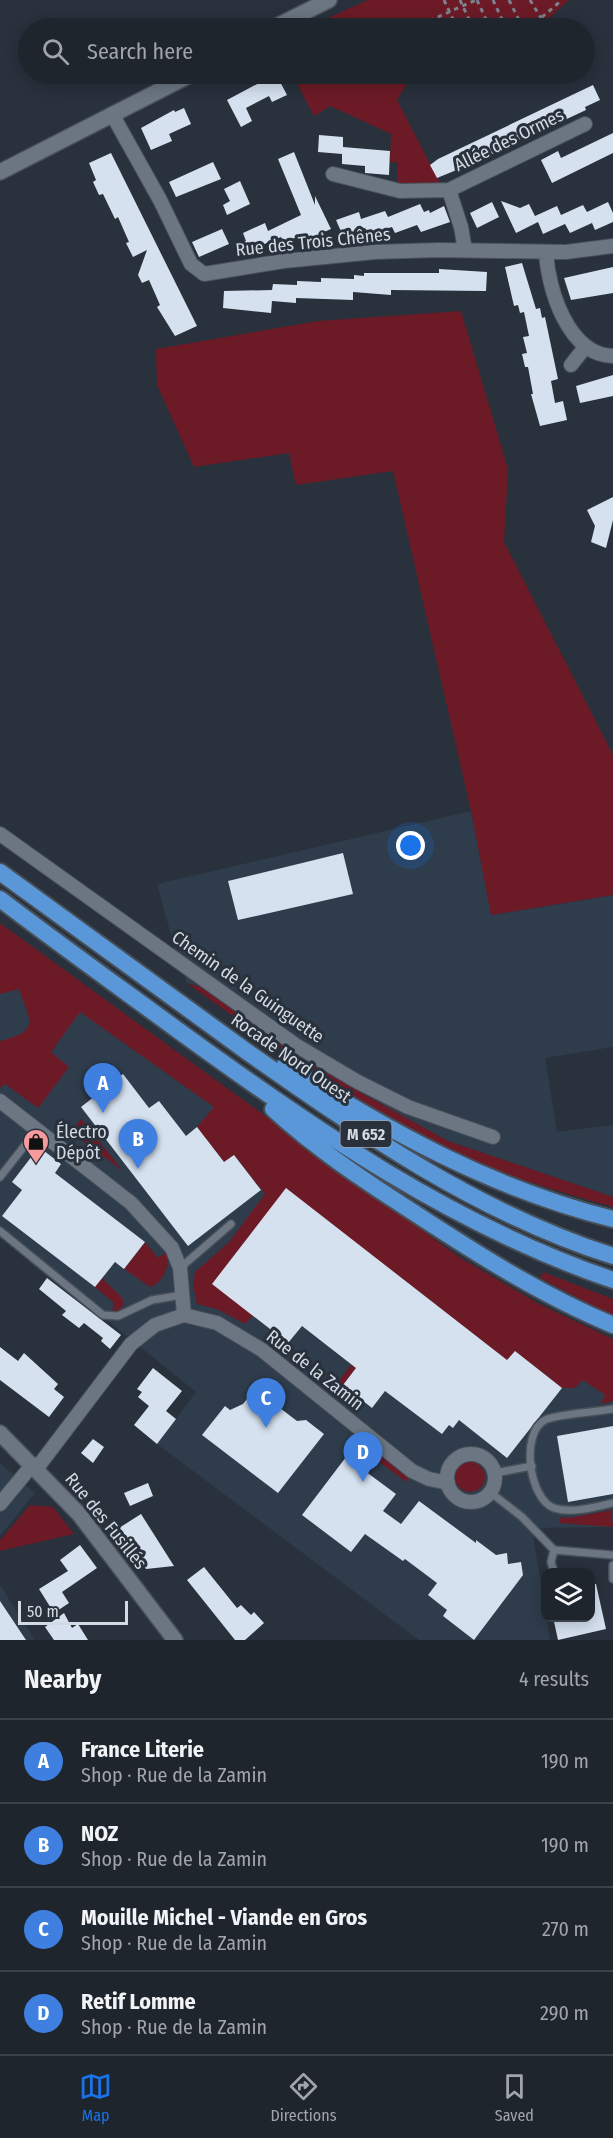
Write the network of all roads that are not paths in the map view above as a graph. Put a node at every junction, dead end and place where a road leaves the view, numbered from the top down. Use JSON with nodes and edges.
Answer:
{"nodes":[{"id":1,"x":329,"y":0,"type":"edge"},
{"id":2,"x":293,"y":18,"type":"edge"},
{"id":3,"x":172,"y":84,"type":"edge"},
{"id":4,"x":112,"y":114,"type":"junction"},
{"id":5,"x":585,"y":124,"type":"dead end"},
{"id":6,"x":0,"y":172,"type":"edge"},
{"id":7,"x":333,"y":174,"type":"dead end"},
{"id":8,"x":449,"y":190,"type":"junction"},
{"id":9,"x":613,"y":246,"type":"edge"},
{"id":10,"x":465,"y":250,"type":"junction"},
{"id":11,"x":546,"y":252,"type":"junction"},
{"id":12,"x":586,"y":345,"type":"junction"},
{"id":13,"x":613,"y":356,"type":"edge"},
{"id":14,"x":571,"y":365,"type":"dead end"},
{"id":15,"x":0,"y":834,"type":"edge"},
{"id":16,"x":0,"y":872,"type":"edge"},
{"id":17,"x":0,"y":899,"type":"edge"},
{"id":18,"x":139,"y":974,"type":"junction"},
{"id":19,"x":231,"y":1069,"type":"junction"},
{"id":20,"x":0,"y":1101,"type":"edge"},
{"id":21,"x":37,"y":1130,"type":"junction"},
{"id":22,"x":493,"y":1137,"type":"dead end"},
{"id":23,"x":0,"y":1177,"type":"edge"},
{"id":24,"x":613,"y":1219,"type":"edge"},
{"id":25,"x":231,"y":1224,"type":"dead end"},
{"id":26,"x":0,"y":1231,"type":"edge"},
{"id":27,"x":613,"y":1256,"type":"edge"},
{"id":28,"x":180,"y":1268,"type":"junction"},
{"id":29,"x":613,"y":1280,"type":"edge"},
{"id":30,"x":182,"y":1295,"type":"junction"},
{"id":31,"x":184,"y":1315,"type":"junction"},
{"id":32,"x":613,"y":1326,"type":"edge"},
{"id":33,"x":613,"y":1409,"type":"edge"},
{"id":34,"x":0,"y":1433,"type":"edge"},
{"id":35,"x":35,"y":1466,"type":"junction"},
{"id":36,"x":532,"y":1466,"type":"junction"},
{"id":37,"x":495,"y":1473,"type":"junction"},
{"id":38,"x":448,"y":1483,"type":"junction"},
{"id":39,"x":490,"y":1492,"type":"junction"},
{"id":40,"x":613,"y":1503,"type":"edge"},
{"id":41,"x":0,"y":1504,"type":"edge"},
{"id":42,"x":554,"y":1550,"type":"junction"},
{"id":43,"x":613,"y":1555,"type":"edge"},
{"id":44,"x":613,"y":1565,"type":"edge"},
{"id":45,"x":553,"y":1568,"type":"edge"},
{"id":46,"x":613,"y":1579,"type":"edge"},
{"id":47,"x":175,"y":1640,"type":"edge"}],
"edges":[{"from":1,"to":2,"type":"street"},
{"from":3,"to":4,"type":"street"},
{"from":4,"to":6,"type":"street"},
{"from":4,"to":10,"type":"street","name":"Rue des Trois Chênes"},
{"from":5,"to":8,"type":"street","name":"Allée des Ormes"},
{"from":7,"to":8,"type":"street","name":"Allée des Ormes"},
{"from":8,"to":10,"type":"street","name":"Allée des Ormes"},
{"from":9,"to":11,"type":"street","name":"Rue des Trois Chênes"},
{"from":10,"to":11,"type":"street","name":"Rue des Trois Chênes"},
{"from":11,"to":12,"type":"street"},
{"from":12,"to":13,"type":"street"},
{"from":12,"to":14,"type":"street"},
{"from":15,"to":22,"type":"street","name":"Chemin de la Guinguette"},
{"from":16,"to":18,"type":"highway","name":"Rocade Nord Ouest","number":"M 652"},
{"from":17,"to":19,"type":"highway","number":"M 652"},
{"from":18,"to":24,"type":"highway"},
{"from":18,"to":27,"type":"highway","name":"Rocade Nord Ouest","number":"M 652"},
{"from":19,"to":29,"type":"highway","number":"M 652"},
{"from":19,"to":32,"type":"highway"},
{"from":20,"to":21,"type":"street"},
{"from":21,"to":23,"type":"lane"},
{"from":21,"to":28,"type":"street"},
{"from":25,"to":28,"type":"lane"},
{"from":26,"to":30,"type":"lane"},
{"from":28,"to":30,"type":"street"},
{"from":30,"to":31,"type":"street"},
{"from":31,"to":35,"type":"street"},
{"from":31,"to":38,"type":"street","name":"Rue de la Zamin"},
{"from":33,"to":36,"type":"lane"},
{"from":34,"to":35,"type":"street","name":"Rue des Fusillés"},
{"from":35,"to":41,"type":"street"},
{"from":35,"to":47,"type":"street","name":"Rue des Fusillés"},
{"from":36,"to":37,"type":"lane"},
{"from":36,"to":40,"type":"lane"},
{"from":37,"to":38,"type":"street"},
{"from":37,"to":39,"type":"street"},
{"from":38,"to":39,"type":"street","name":"Rue de la Zamin"},
{"from":39,"to":42,"type":"lane"},
{"from":42,"to":43,"type":"lane"},
{"from":42,"to":45,"type":"lane"},
{"from":44,"to":46,"type":"lane"}]}
